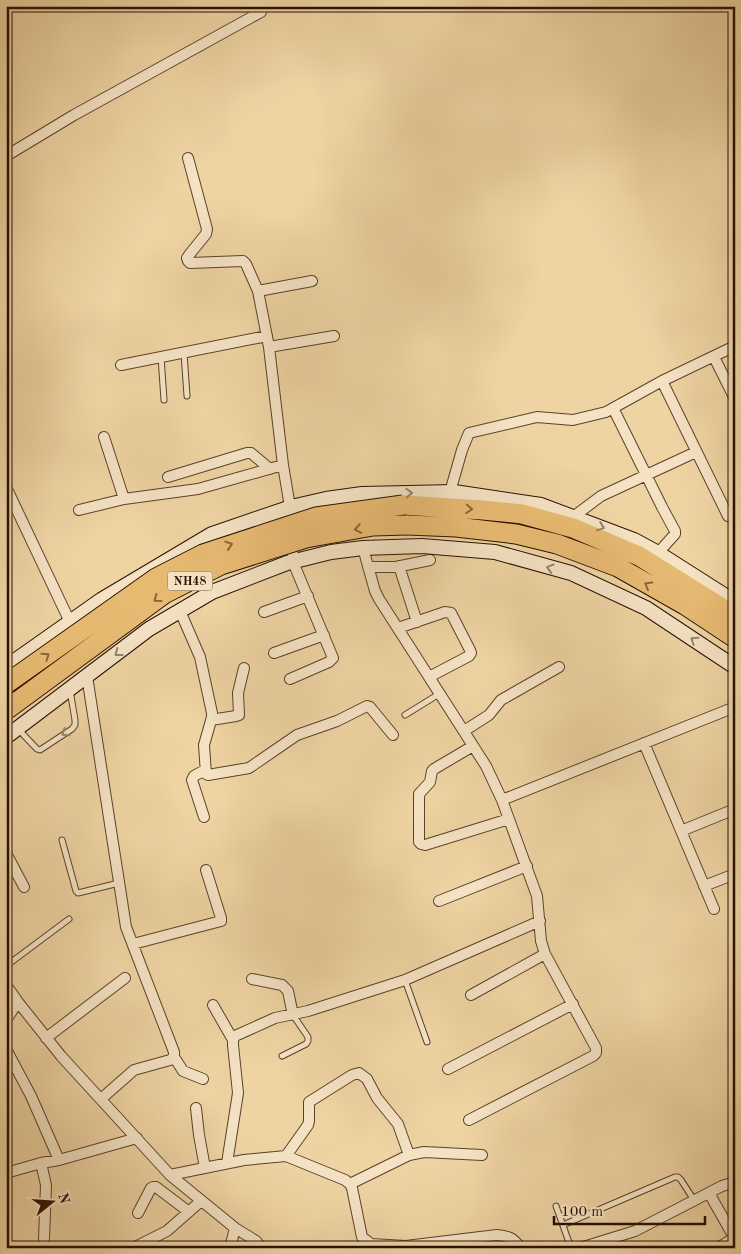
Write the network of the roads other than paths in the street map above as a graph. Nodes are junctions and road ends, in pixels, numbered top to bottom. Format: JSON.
{"nodes":[{"id":1,"x":261,"y":12,"type":"dead end"},
{"id":2,"x":6,"y":156,"type":"edge"},
{"id":3,"x":188,"y":158,"type":"dead end"},
{"id":4,"x":312,"y":281,"type":"dead end"},
{"id":5,"x":258,"y":291,"type":"junction"},
{"id":6,"x":334,"y":336,"type":"dead end"},
{"id":7,"x":268,"y":341,"type":"junction"},
{"id":8,"x":735,"y":346,"type":"edge"},
{"id":9,"x":184,"y":353,"type":"junction"},
{"id":10,"x":714,"y":357,"type":"junction"},
{"id":11,"x":161,"y":358,"type":"junction"},
{"id":12,"x":121,"y":365,"type":"dead end"},
{"id":13,"x":662,"y":381,"type":"junction"},
{"id":14,"x":187,"y":396,"type":"dead end"},
{"id":15,"x":735,"y":399,"type":"edge"},
{"id":16,"x":164,"y":400,"type":"dead end"},
{"id":17,"x":613,"y":408,"type":"junction"},
{"id":18,"x":104,"y":437,"type":"dead end"},
{"id":19,"x":696,"y":452,"type":"junction"},
{"id":20,"x":283,"y":465,"type":"junction"},
{"id":21,"x":270,"y":469,"type":"junction"},
{"id":22,"x":646,"y":474,"type":"junction"},
{"id":23,"x":168,"y":477,"type":"dead end"},
{"id":24,"x":6,"y":486,"type":"edge"},
{"id":25,"x":450,"y":492,"type":"junction"},
{"id":26,"x":124,"y":499,"type":"junction"},
{"id":27,"x":295,"y":507,"type":"junction"},
{"id":28,"x":79,"y":510,"type":"dead end"},
{"id":29,"x":573,"y":516,"type":"junction"},
{"id":30,"x":728,"y":516,"type":"dead end"},
{"id":31,"x":363,"y":548,"type":"junction"},
{"id":32,"x":658,"y":553,"type":"junction"},
{"id":33,"x":430,"y":560,"type":"dead end"},
{"id":34,"x":297,"y":561,"type":"junction"},
{"id":35,"x":399,"y":566,"type":"junction"},
{"id":36,"x":368,"y":567,"type":"junction"},
{"id":37,"x":308,"y":596,"type":"junction"},
{"id":38,"x":735,"y":602,"type":"edge"},
{"id":39,"x":180,"y":611,"type":"junction"},
{"id":40,"x":264,"y":612,"type":"dead end"},
{"id":41,"x":735,"y":616,"type":"edge"},
{"id":42,"x":70,"y":622,"type":"junction"},
{"id":43,"x":417,"y":622,"type":"junction"},
{"id":44,"x":398,"y":628,"type":"junction"},
{"id":45,"x":324,"y":635,"type":"junction"},
{"id":46,"x":735,"y":638,"type":"edge"},
{"id":47,"x":274,"y":653,"type":"dead end"},
{"id":48,"x":6,"y":667,"type":"edge"},
{"id":49,"x":559,"y":667,"type":"dead end"},
{"id":50,"x":735,"y":667,"type":"edge"},
{"id":51,"x":244,"y":668,"type":"dead end"},
{"id":52,"x":87,"y":676,"type":"junction"},
{"id":53,"x":429,"y":677,"type":"junction"},
{"id":54,"x":290,"y":679,"type":"dead end"},
{"id":55,"x":6,"y":684,"type":"edge"},
{"id":56,"x":70,"y":689,"type":"junction"},
{"id":57,"x":440,"y":694,"type":"junction"},
{"id":58,"x":735,"y":707,"type":"edge"},
{"id":59,"x":6,"y":710,"type":"edge"},
{"id":60,"x":405,"y":715,"type":"dead end"},
{"id":61,"x":211,"y":720,"type":"junction"},
{"id":62,"x":464,"y":731,"type":"junction"},
{"id":63,"x":12,"y":732,"type":"edge"},
{"id":64,"x":393,"y":735,"type":"dead end"},
{"id":65,"x":644,"y":743,"type":"junction"},
{"id":66,"x":473,"y":746,"type":"junction"},
{"id":67,"x":205,"y":770,"type":"junction"},
{"id":68,"x":502,"y":800,"type":"junction"},
{"id":69,"x":735,"y":809,"type":"edge"},
{"id":70,"x":204,"y":817,"type":"dead end"},
{"id":71,"x":509,"y":818,"type":"junction"},
{"id":72,"x":681,"y":831,"type":"junction"},
{"id":73,"x":62,"y":840,"type":"dead end"},
{"id":74,"x":6,"y":853,"type":"edge"},
{"id":75,"x":527,"y":866,"type":"junction"},
{"id":76,"x":206,"y":870,"type":"dead end"},
{"id":77,"x":735,"y":874,"type":"edge"},
{"id":78,"x":119,"y":883,"type":"junction"},
{"id":79,"x":704,"y":886,"type":"junction"},
{"id":80,"x":24,"y":887,"type":"dead end"},
{"id":81,"x":439,"y":901,"type":"dead end"},
{"id":82,"x":714,"y":909,"type":"dead end"},
{"id":83,"x":69,"y":919,"type":"dead end"},
{"id":84,"x":540,"y":921,"type":"junction"},
{"id":85,"x":133,"y":944,"type":"junction"},
{"id":86,"x":545,"y":954,"type":"junction"},
{"id":87,"x":6,"y":966,"type":"edge"},
{"id":88,"x":124,"y":978,"type":"dead end"},
{"id":89,"x":252,"y":979,"type":"dead end"},
{"id":90,"x":405,"y":980,"type":"junction"},
{"id":91,"x":6,"y":985,"type":"edge"},
{"id":92,"x":472,"y":995,"type":"dead end"},
{"id":93,"x":18,"y":1002,"type":"junction"},
{"id":94,"x":572,"y":1004,"type":"junction"},
{"id":95,"x":213,"y":1005,"type":"dead end"},
{"id":96,"x":293,"y":1015,"type":"junction"},
{"id":97,"x":6,"y":1020,"type":"edge"},
{"id":98,"x":46,"y":1038,"type":"junction"},
{"id":99,"x":233,"y":1040,"type":"junction"},
{"id":100,"x":428,"y":1042,"type":"dead end"},
{"id":101,"x":6,"y":1050,"type":"edge"},
{"id":102,"x":282,"y":1056,"type":"dead end"},
{"id":103,"x":174,"y":1057,"type":"junction"},
{"id":104,"x":448,"y":1069,"type":"dead end"},
{"id":105,"x":203,"y":1079,"type":"dead end"},
{"id":106,"x":101,"y":1099,"type":"junction"},
{"id":107,"x":196,"y":1108,"type":"dead end"},
{"id":108,"x":469,"y":1120,"type":"dead end"},
{"id":109,"x":137,"y":1138,"type":"junction"},
{"id":110,"x":409,"y":1154,"type":"junction"},
{"id":111,"x":482,"y":1155,"type":"dead end"},
{"id":112,"x":286,"y":1156,"type":"junction"},
{"id":113,"x":59,"y":1160,"type":"junction"},
{"id":114,"x":41,"y":1163,"type":"junction"},
{"id":115,"x":227,"y":1163,"type":"junction"},
{"id":116,"x":206,"y":1168,"type":"junction"},
{"id":117,"x":6,"y":1172,"type":"edge"},
{"id":118,"x":170,"y":1175,"type":"junction"},
{"id":119,"x":735,"y":1182,"type":"edge"},
{"id":120,"x":350,"y":1184,"type":"junction"},
{"id":121,"x":709,"y":1193,"type":"junction"},
{"id":122,"x":694,"y":1200,"type":"junction"},
{"id":123,"x":202,"y":1201,"type":"junction"},
{"id":124,"x":556,"y":1206,"type":"dead end"},
{"id":125,"x":189,"y":1212,"type":"junction"},
{"id":126,"x":138,"y":1213,"type":"dead end"},
{"id":127,"x":563,"y":1225,"type":"junction"},
{"id":128,"x":235,"y":1228,"type":"junction"},
{"id":129,"x":44,"y":1238,"type":"dead end"},
{"id":130,"x":735,"y":1238,"type":"edge"},
{"id":131,"x":405,"y":1247,"type":"edge"},
{"id":132,"x":133,"y":1248,"type":"edge"},
{"id":133,"x":230,"y":1248,"type":"edge"},
{"id":134,"x":261,"y":1248,"type":"edge"},
{"id":135,"x":520,"y":1248,"type":"edge"},
{"id":136,"x":571,"y":1248,"type":"edge"},
{"id":137,"x":580,"y":1248,"type":"edge"},
{"id":138,"x":718,"y":1248,"type":"edge"}],
"edges":[{"from":1,"to":2,"type":"street"},
{"from":3,"to":5,"type":"street"},
{"from":4,"to":5,"type":"street"},
{"from":5,"to":7,"type":"street"},
{"from":6,"to":7,"type":"street"},
{"from":7,"to":9,"type":"street"},
{"from":7,"to":20,"type":"street"},
{"from":8,"to":10,"type":"street"},
{"from":9,"to":11,"type":"street"},
{"from":9,"to":14,"type":"lane"},
{"from":10,"to":13,"type":"street"},
{"from":10,"to":15,"type":"street"},
{"from":11,"to":12,"type":"street"},
{"from":11,"to":16,"type":"lane"},
{"from":13,"to":17,"type":"street"},
{"from":13,"to":19,"type":"street"},
{"from":17,"to":22,"type":"street"},
{"from":17,"to":25,"type":"street"},
{"from":18,"to":26,"type":"street"},
{"from":19,"to":22,"type":"street"},
{"from":19,"to":30,"type":"street"},
{"from":20,"to":21,"type":"street"},
{"from":20,"to":27,"type":"street"},
{"from":21,"to":23,"type":"street"},
{"from":21,"to":26,"type":"street"},
{"from":22,"to":29,"type":"street"},
{"from":22,"to":32,"type":"street"},
{"from":24,"to":42,"type":"street"},
{"from":27,"to":25,"type":"street","one_way":true},
{"from":25,"to":29,"type":"street"},
{"from":26,"to":28,"type":"street"},
{"from":27,"to":34,"type":"street"},
{"from":27,"to":42,"type":"street"},
{"from":29,"to":32,"type":"street","one_way":true},
{"from":31,"to":34,"type":"street"},
{"from":31,"to":36,"type":"street"},
{"from":50,"to":31,"type":"street","one_way":true},
{"from":32,"to":38,"type":"street"},
{"from":33,"to":35,"type":"street"},
{"from":34,"to":37,"type":"street"},
{"from":34,"to":39,"type":"street"},
{"from":35,"to":36,"type":"street"},
{"from":35,"to":43,"type":"street"},
{"from":36,"to":44,"type":"street"},
{"from":37,"to":40,"type":"street"},
{"from":37,"to":45,"type":"street"},
{"from":39,"to":52,"type":"street","one_way":true},
{"from":39,"to":61,"type":"street"},
{"from":55,"to":41,"type":"highway","number":"NH48","one_way":true,"bridge":true},
{"from":42,"to":48,"type":"street"},
{"from":43,"to":44,"type":"street"},
{"from":43,"to":53,"type":"street"},
{"from":44,"to":53,"type":"street"},
{"from":45,"to":47,"type":"street"},
{"from":45,"to":54,"type":"street"},
{"from":46,"to":59,"type":"highway","number":"NH48","one_way":true,"bridge":true},
{"from":49,"to":62,"type":"street"},
{"from":51,"to":61,"type":"street"},
{"from":52,"to":56,"type":"street"},
{"from":52,"to":78,"type":"street"},
{"from":53,"to":57,"type":"street"},
{"from":56,"to":63,"type":"street"},
{"from":56,"to":63,"type":"lane","one_way":true},
{"from":57,"to":60,"type":"lane"},
{"from":57,"to":62,"type":"street"},
{"from":58,"to":65,"type":"street"},
{"from":61,"to":67,"type":"street"},
{"from":62,"to":66,"type":"street"},
{"from":64,"to":67,"type":"street"},
{"from":65,"to":68,"type":"street"},
{"from":65,"to":72,"type":"street"},
{"from":66,"to":68,"type":"street"},
{"from":66,"to":71,"type":"street"},
{"from":67,"to":70,"type":"street"},
{"from":68,"to":71,"type":"street"},
{"from":69,"to":72,"type":"street"},
{"from":71,"to":75,"type":"street"},
{"from":72,"to":79,"type":"street"},
{"from":73,"to":78,"type":"lane"},
{"from":74,"to":80,"type":"street"},
{"from":75,"to":81,"type":"street"},
{"from":75,"to":84,"type":"street"},
{"from":76,"to":85,"type":"street"},
{"from":77,"to":79,"type":"street"},
{"from":78,"to":85,"type":"street"},
{"from":79,"to":82,"type":"street"},
{"from":83,"to":87,"type":"lane"},
{"from":84,"to":86,"type":"street"},
{"from":84,"to":90,"type":"street"},
{"from":85,"to":103,"type":"street"},
{"from":86,"to":92,"type":"street"},
{"from":86,"to":94,"type":"street"},
{"from":88,"to":98,"type":"street"},
{"from":89,"to":96,"type":"street"},
{"from":90,"to":96,"type":"street"},
{"from":90,"to":100,"type":"lane"},
{"from":91,"to":93,"type":"street"},
{"from":93,"to":97,"type":"street"},
{"from":93,"to":98,"type":"street"},
{"from":94,"to":104,"type":"street"},
{"from":94,"to":108,"type":"street"},
{"from":95,"to":99,"type":"street"},
{"from":96,"to":99,"type":"street"},
{"from":96,"to":102,"type":"lane"},
{"from":98,"to":106,"type":"street"},
{"from":99,"to":115,"type":"street"},
{"from":101,"to":113,"type":"street"},
{"from":103,"to":105,"type":"street"},
{"from":103,"to":106,"type":"street"},
{"from":106,"to":109,"type":"street"},
{"from":107,"to":116,"type":"street"},
{"from":109,"to":113,"type":"street"},
{"from":109,"to":118,"type":"street"},
{"from":110,"to":111,"type":"street"},
{"from":110,"to":112,"type":"street"},
{"from":110,"to":120,"type":"street"},
{"from":112,"to":115,"type":"street"},
{"from":112,"to":120,"type":"street"},
{"from":113,"to":114,"type":"street"},
{"from":114,"to":117,"type":"street"},
{"from":114,"to":129,"type":"street"},
{"from":115,"to":116,"type":"street"},
{"from":116,"to":118,"type":"street"},
{"from":118,"to":123,"type":"street"},
{"from":119,"to":121,"type":"street"},
{"from":120,"to":131,"type":"street"},
{"from":121,"to":122,"type":"street"},
{"from":121,"to":130,"type":"street"},
{"from":122,"to":127,"type":"lane"},
{"from":122,"to":137,"type":"street"},
{"from":123,"to":125,"type":"street"},
{"from":123,"to":128,"type":"street"},
{"from":124,"to":127,"type":"lane"},
{"from":125,"to":126,"type":"street"},
{"from":125,"to":132,"type":"street"},
{"from":127,"to":136,"type":"lane"},
{"from":128,"to":133,"type":"street"},
{"from":128,"to":134,"type":"street"},
{"from":130,"to":138,"type":"street"},
{"from":131,"to":135,"type":"street"}]}
